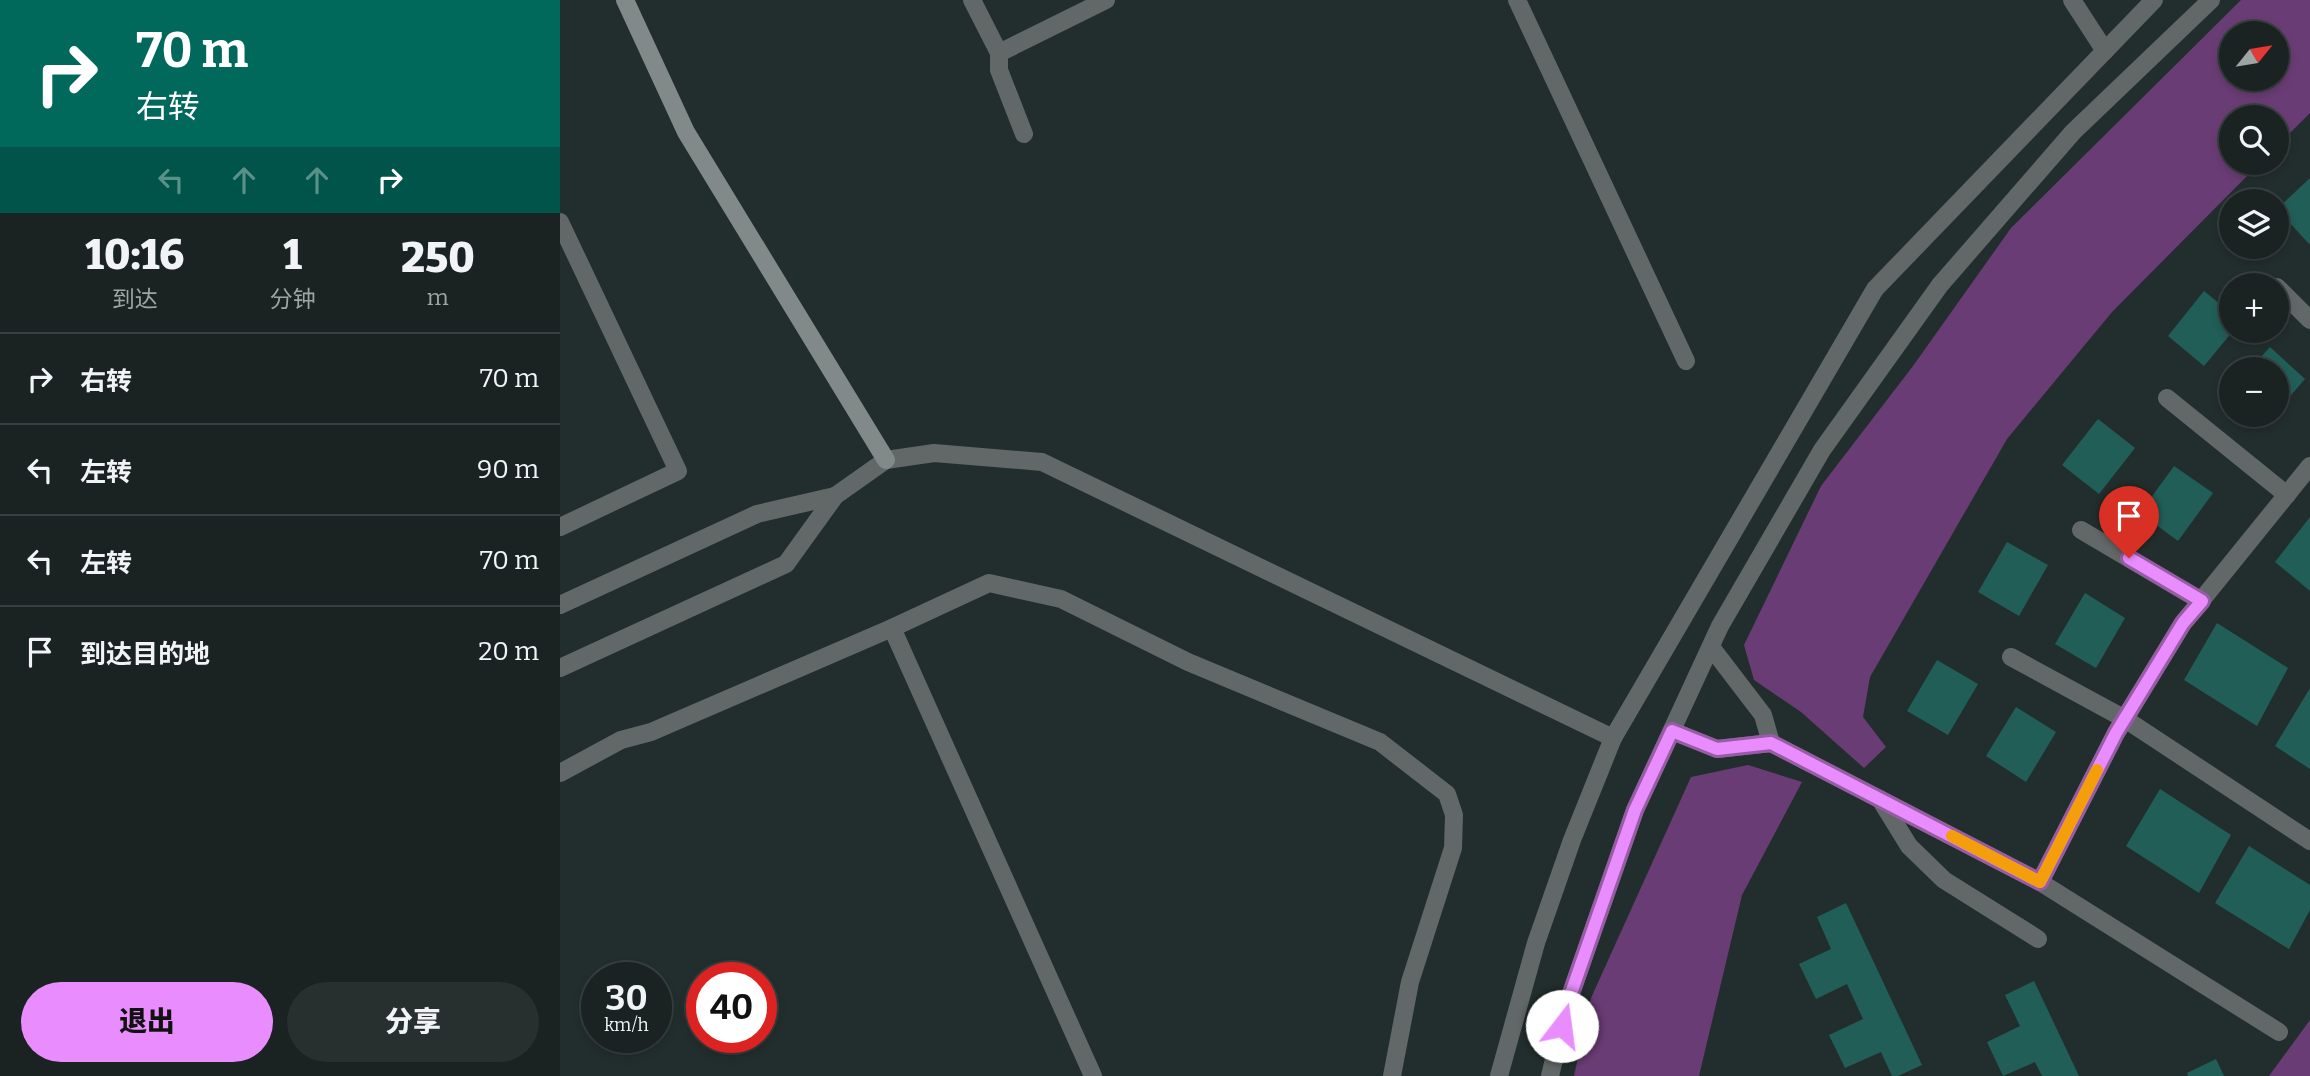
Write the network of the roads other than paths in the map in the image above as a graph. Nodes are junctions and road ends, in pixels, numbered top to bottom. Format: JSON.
{"nodes":[{"id":1,"x":625,"y":0,"type":"edge"},
{"id":2,"x":972,"y":0,"type":"edge"},
{"id":3,"x":1106,"y":0,"type":"edge"},
{"id":4,"x":1517,"y":0,"type":"edge"},
{"id":5,"x":2072,"y":0,"type":"edge"},
{"id":6,"x":2154,"y":0,"type":"edge"},
{"id":7,"x":2211,"y":0,"type":"edge"},
{"id":8,"x":2105,"y":51,"type":"junction"},
{"id":9,"x":999,"y":53,"type":"junction"},
{"id":10,"x":1024,"y":135,"type":"dead end"},
{"id":11,"x":560,"y":222,"type":"edge"},
{"id":12,"x":2289,"y":299,"type":"edge"},
{"id":13,"x":2310,"y":320,"type":"edge"},
{"id":14,"x":1686,"y":361,"type":"dead end"},
{"id":15,"x":2167,"y":398,"type":"dead end"},
{"id":16,"x":887,"y":460,"type":"junction"},
{"id":17,"x":2310,"y":466,"type":"edge"},
{"id":18,"x":2287,"y":495,"type":"junction"},
{"id":19,"x":835,"y":496,"type":"junction"},
{"id":20,"x":560,"y":527,"type":"edge"},
{"id":21,"x":2081,"y":530,"type":"dead end"},
{"id":22,"x":2202,"y":601,"type":"junction"},
{"id":23,"x":560,"y":605,"type":"edge"},
{"id":24,"x":892,"y":628,"type":"junction"},
{"id":25,"x":1711,"y":647,"type":"junction"},
{"id":26,"x":2011,"y":657,"type":"dead end"},
{"id":27,"x":560,"y":668,"type":"edge"},
{"id":28,"x":2125,"y":719,"type":"junction"},
{"id":29,"x":1672,"y":731,"type":"junction"},
{"id":30,"x":1613,"y":738,"type":"junction"},
{"id":31,"x":1771,"y":743,"type":"junction"},
{"id":32,"x":560,"y":773,"type":"edge"},
{"id":33,"x":1880,"y":800,"type":"junction"},
{"id":34,"x":2310,"y":841,"type":"edge"},
{"id":35,"x":2040,"y":882,"type":"junction"},
{"id":36,"x":2038,"y":939,"type":"dead end"},
{"id":37,"x":2279,"y":1032,"type":"dead end"},
{"id":38,"x":1091,"y":1076,"type":"edge"},
{"id":39,"x":1392,"y":1076,"type":"edge"},
{"id":40,"x":1499,"y":1076,"type":"edge"},
{"id":41,"x":1550,"y":1076,"type":"edge"}],
"edges":[{"from":1,"to":16,"type":"main road"},
{"from":2,"to":9,"type":"street"},
{"from":3,"to":9,"type":"street"},
{"from":4,"to":14,"type":"street"},
{"from":5,"to":8,"type":"street"},
{"from":6,"to":8,"type":"street"},
{"from":7,"to":25,"type":"street"},
{"from":8,"to":30,"type":"street"},
{"from":9,"to":10,"type":"street"},
{"from":11,"to":20,"type":"street"},
{"from":12,"to":13,"type":"street"},
{"from":15,"to":18,"type":"street"},
{"from":16,"to":19,"type":"street"},
{"from":16,"to":30,"type":"street"},
{"from":17,"to":18,"type":"street"},
{"from":18,"to":22,"type":"street"},
{"from":19,"to":23,"type":"street"},
{"from":19,"to":27,"type":"street"},
{"from":21,"to":22,"type":"street"},
{"from":22,"to":28,"type":"street"},
{"from":24,"to":32,"type":"street"},
{"from":24,"to":38,"type":"street"},
{"from":24,"to":39,"type":"street"},
{"from":25,"to":29,"type":"street"},
{"from":25,"to":31,"type":"street"},
{"from":26,"to":28,"type":"street"},
{"from":28,"to":34,"type":"street"},
{"from":28,"to":35,"type":"street"},
{"from":29,"to":31,"type":"street"},
{"from":29,"to":41,"type":"street"},
{"from":30,"to":40,"type":"street"},
{"from":31,"to":33,"type":"street"},
{"from":33,"to":35,"type":"street"},
{"from":33,"to":36,"type":"street"},
{"from":35,"to":37,"type":"street"}]}
